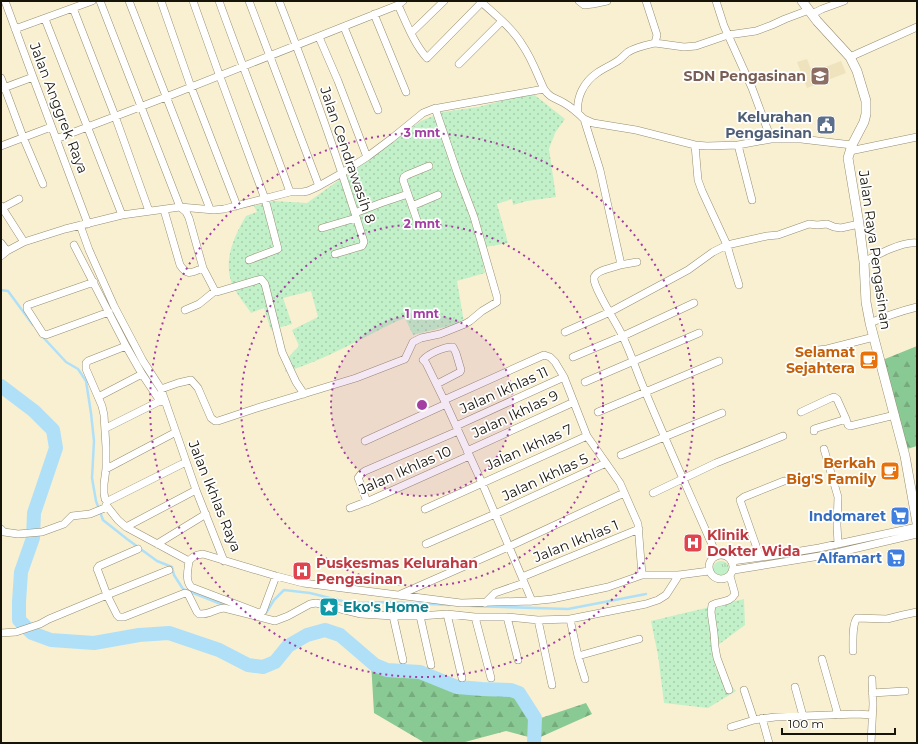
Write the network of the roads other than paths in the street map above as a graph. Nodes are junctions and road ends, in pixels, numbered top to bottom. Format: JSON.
{"nodes":[{"id":1,"x":5,"y":1,"type":"edge"},
{"id":2,"x":92,"y":1,"type":"edge"},
{"id":3,"x":100,"y":1,"type":"edge"},
{"id":4,"x":129,"y":1,"type":"edge"},
{"id":5,"x":161,"y":1,"type":"edge"},
{"id":6,"x":193,"y":1,"type":"edge"},
{"id":7,"x":219,"y":1,"type":"edge"},
{"id":8,"x":249,"y":1,"type":"edge"},
{"id":9,"x":279,"y":1,"type":"edge"},
{"id":10,"x":444,"y":1,"type":"edge"},
{"id":11,"x":579,"y":1,"type":"edge"},
{"id":12,"x":607,"y":1,"type":"edge"},
{"id":13,"x":646,"y":1,"type":"edge"},
{"id":14,"x":716,"y":1,"type":"edge"},
{"id":15,"x":802,"y":1,"type":"edge"},
{"id":16,"x":844,"y":1,"type":"edge"},
{"id":17,"x":481,"y":2,"type":"edge"},
{"id":18,"x":400,"y":3,"type":"edge"},
{"id":19,"x":76,"y":5,"type":"edge"},
{"id":20,"x":810,"y":12,"type":"junction"},
{"id":21,"x":374,"y":14,"type":"junction"},
{"id":22,"x":45,"y":19,"type":"junction"},
{"id":23,"x":502,"y":21,"type":"junction"},
{"id":24,"x":344,"y":26,"type":"junction"},
{"id":25,"x":917,"y":27,"type":"edge"},
{"id":26,"x":15,"y":29,"type":"junction"},
{"id":27,"x":411,"y":34,"type":"junction"},
{"id":28,"x":728,"y":35,"type":"junction"},
{"id":29,"x":318,"y":37,"type":"junction"},
{"id":30,"x":655,"y":43,"type":"junction"},
{"id":31,"x":297,"y":46,"type":"junction"},
{"id":32,"x":270,"y":56,"type":"junction"},
{"id":33,"x":850,"y":57,"type":"junction"},
{"id":34,"x":459,"y":64,"type":"dead end"},
{"id":35,"x":243,"y":66,"type":"junction"},
{"id":36,"x":220,"y":76,"type":"junction"},
{"id":37,"x":33,"y":77,"type":"junction"},
{"id":38,"x":1,"y":78,"type":"edge"},
{"id":39,"x":191,"y":87,"type":"junction"},
{"id":40,"x":3,"y":88,"type":"edge"},
{"id":41,"x":544,"y":89,"type":"junction"},
{"id":42,"x":406,"y":92,"type":"dead end"},
{"id":43,"x":166,"y":97,"type":"junction"},
{"id":44,"x":141,"y":107,"type":"junction"},
{"id":45,"x":435,"y":108,"type":"junction"},
{"id":46,"x":378,"y":110,"type":"dead end"},
{"id":47,"x":577,"y":112,"type":"junction"},
{"id":48,"x":115,"y":116,"type":"junction"},
{"id":49,"x":584,"y":119,"type":"junction"},
{"id":50,"x":52,"y":127,"type":"junction"},
{"id":51,"x":87,"y":127,"type":"junction"},
{"id":52,"x":23,"y":137,"type":"junction"},
{"id":53,"x":917,"y":137,"type":"edge"},
{"id":54,"x":56,"y":139,"type":"junction"},
{"id":55,"x":771,"y":140,"type":"junction"},
{"id":56,"x":695,"y":145,"type":"junction"},
{"id":57,"x":738,"y":145,"type":"junction"},
{"id":58,"x":1,"y":146,"type":"edge"},
{"id":59,"x":851,"y":148,"type":"junction"},
{"id":60,"x":367,"y":157,"type":"junction"},
{"id":61,"x":429,"y":166,"type":"dead end"},
{"id":62,"x":342,"y":173,"type":"junction"},
{"id":63,"x":43,"y":184,"type":"dead end"},
{"id":64,"x":319,"y":186,"type":"junction"},
{"id":65,"x":290,"y":192,"type":"junction"},
{"id":66,"x":408,"y":194,"type":"junction"},
{"id":67,"x":438,"y":195,"type":"dead end"},
{"id":68,"x":18,"y":199,"type":"dead end"},
{"id":69,"x":265,"y":199,"type":"junction"},
{"id":70,"x":752,"y":200,"type":"dead end"},
{"id":71,"x":237,"y":206,"type":"junction"},
{"id":72,"x":412,"y":206,"type":"junction"},
{"id":73,"x":2,"y":207,"type":"edge"},
{"id":74,"x":180,"y":207,"type":"junction"},
{"id":75,"x":210,"y":209,"type":"junction"},
{"id":76,"x":164,"y":210,"type":"junction"},
{"id":77,"x":149,"y":211,"type":"junction"},
{"id":78,"x":122,"y":215,"type":"junction"},
{"id":79,"x":355,"y":215,"type":"junction"},
{"id":80,"x":88,"y":224,"type":"junction"},
{"id":81,"x":859,"y":224,"type":"junction"},
{"id":82,"x":80,"y":225,"type":"junction"},
{"id":83,"x":419,"y":226,"type":"dead end"},
{"id":84,"x":322,"y":228,"type":"dead end"},
{"id":85,"x":24,"y":242,"type":"junction"},
{"id":86,"x":1,"y":243,"type":"edge"},
{"id":87,"x":917,"y":244,"type":"edge"},
{"id":88,"x":74,"y":245,"type":"dead end"},
{"id":89,"x":727,"y":245,"type":"junction"},
{"id":90,"x":4,"y":254,"type":"edge"},
{"id":91,"x":336,"y":254,"type":"dead end"},
{"id":92,"x":249,"y":260,"type":"dead end"},
{"id":93,"x":637,"y":262,"type":"dead end"},
{"id":94,"x":864,"y":262,"type":"junction"},
{"id":95,"x":620,"y":265,"type":"junction"},
{"id":96,"x":203,"y":268,"type":"junction"},
{"id":97,"x":94,"y":282,"type":"junction"},
{"id":98,"x":739,"y":285,"type":"dead end"},
{"id":99,"x":215,"y":292,"type":"junction"},
{"id":100,"x":694,"y":303,"type":"dead end"},
{"id":101,"x":917,"y":307,"type":"edge"},
{"id":102,"x":185,"y":310,"type":"dead end"},
{"id":103,"x":109,"y":312,"type":"junction"},
{"id":104,"x":610,"y":312,"type":"junction"},
{"id":105,"x":870,"y":323,"type":"junction"},
{"id":106,"x":565,"y":332,"type":"dead end"},
{"id":107,"x":699,"y":332,"type":"dead end"},
{"id":108,"x":622,"y":336,"type":"junction"},
{"id":109,"x":874,"y":337,"type":"junction"},
{"id":110,"x":126,"y":346,"type":"junction"},
{"id":111,"x":818,"y":350,"type":"dead end"},
{"id":112,"x":572,"y":357,"type":"dead end"},
{"id":113,"x":632,"y":361,"type":"junction"},
{"id":114,"x":718,"y":361,"type":"dead end"},
{"id":115,"x":142,"y":374,"type":"junction"},
{"id":116,"x":564,"y":377,"type":"junction"},
{"id":117,"x":585,"y":382,"type":"dead end"},
{"id":118,"x":437,"y":384,"type":"junction"},
{"id":119,"x":161,"y":389,"type":"junction"},
{"id":120,"x":645,"y":392,"type":"junction"},
{"id":121,"x":304,"y":394,"type":"junction"},
{"id":122,"x":98,"y":396,"type":"junction"},
{"id":123,"x":163,"y":402,"type":"junction"},
{"id":124,"x":445,"y":402,"type":"junction"},
{"id":125,"x":574,"y":402,"type":"junction"},
{"id":126,"x":598,"y":412,"type":"dead end"},
{"id":127,"x":722,"y":412,"type":"dead end"},
{"id":128,"x":801,"y":412,"type":"dead end"},
{"id":129,"x":895,"y":415,"type":"junction"},
{"id":130,"x":846,"y":419,"type":"junction"},
{"id":131,"x":106,"y":428,"type":"junction"},
{"id":132,"x":457,"y":429,"type":"junction"},
{"id":133,"x":814,"y":431,"type":"dead end"},
{"id":134,"x":176,"y":432,"type":"junction"},
{"id":135,"x":587,"y":436,"type":"junction"},
{"id":136,"x":664,"y":436,"type":"junction"},
{"id":137,"x":783,"y":436,"type":"dead end"},
{"id":138,"x":365,"y":441,"type":"dead end"},
{"id":139,"x":824,"y":449,"type":"dead end"},
{"id":140,"x":468,"y":454,"type":"junction"},
{"id":141,"x":620,"y":455,"type":"dead end"},
{"id":142,"x":186,"y":462,"type":"junction"},
{"id":143,"x":606,"y":463,"type":"junction"},
{"id":144,"x":106,"y":469,"type":"junction"},
{"id":145,"x":683,"y":479,"type":"junction"},
{"id":146,"x":784,"y":481,"type":"dead end"},
{"id":147,"x":482,"y":483,"type":"junction"},
{"id":148,"x":196,"y":490,"type":"junction"},
{"id":149,"x":624,"y":493,"type":"junction"},
{"id":150,"x":653,"y":493,"type":"dead end"},
{"id":151,"x":368,"y":502,"type":"junction"},
{"id":152,"x":106,"y":505,"type":"junction"},
{"id":153,"x":350,"y":508,"type":"dead end"},
{"id":154,"x":425,"y":509,"type":"dead end"},
{"id":155,"x":206,"y":514,"type":"junction"},
{"id":156,"x":495,"y":514,"type":"junction"},
{"id":157,"x":917,"y":523,"type":"edge"},
{"id":158,"x":126,"y":527,"type":"junction"},
{"id":159,"x":917,"y":527,"type":"edge"},
{"id":160,"x":1,"y":529,"type":"edge"},
{"id":161,"x":639,"y":529,"type":"junction"},
{"id":162,"x":917,"y":534,"type":"edge"},
{"id":163,"x":157,"y":544,"type":"junction"},
{"id":164,"x":426,"y":544,"type":"dead end"},
{"id":165,"x":838,"y":544,"type":"junction"},
{"id":166,"x":508,"y":546,"type":"junction"},
{"id":167,"x":138,"y":549,"type":"dead end"},
{"id":168,"x":717,"y":556,"type":"junction"},
{"id":169,"x":760,"y":557,"type":"junction"},
{"id":170,"x":224,"y":560,"type":"junction"},
{"id":171,"x":189,"y":561,"type":"junction"},
{"id":172,"x":732,"y":561,"type":"junction"},
{"id":173,"x":169,"y":570,"type":"dead end"},
{"id":174,"x":709,"y":571,"type":"junction"},
{"id":175,"x":732,"y":573,"type":"junction"},
{"id":176,"x":680,"y":575,"type":"junction"},
{"id":177,"x":276,"y":576,"type":"junction"},
{"id":178,"x":642,"y":576,"type":"junction"},
{"id":179,"x":523,"y":580,"type":"junction"},
{"id":180,"x":107,"y":595,"type":"junction"},
{"id":181,"x":398,"y":596,"type":"junction"},
{"id":182,"x":532,"y":601,"type":"junction"},
{"id":183,"x":485,"y":603,"type":"junction"},
{"id":184,"x":917,"y":612,"type":"edge"},
{"id":185,"x":447,"y":614,"type":"junction"},
{"id":186,"x":393,"y":616,"type":"junction"},
{"id":187,"x":420,"y":616,"type":"junction"},
{"id":188,"x":475,"y":617,"type":"junction"},
{"id":189,"x":507,"y":618,"type":"junction"},
{"id":190,"x":570,"y":619,"type":"junction"},
{"id":191,"x":538,"y":620,"type":"junction"},
{"id":192,"x":1,"y":633,"type":"edge"},
{"id":193,"x":639,"y":639,"type":"dead end"},
{"id":194,"x":853,"y":651,"type":"dead end"},
{"id":195,"x":578,"y":656,"type":"junction"},
{"id":196,"x":822,"y":659,"type":"dead end"},
{"id":197,"x":403,"y":660,"type":"dead end"},
{"id":198,"x":518,"y":660,"type":"dead end"},
{"id":199,"x":431,"y":665,"type":"dead end"},
{"id":200,"x":462,"y":678,"type":"dead end"},
{"id":201,"x":491,"y":678,"type":"dead end"},
{"id":202,"x":585,"y":679,"type":"dead end"},
{"id":203,"x":872,"y":679,"type":"dead end"},
{"id":204,"x":552,"y":685,"type":"dead end"},
{"id":205,"x":795,"y":687,"type":"dead end"},
{"id":206,"x":729,"y":690,"type":"dead end"},
{"id":207,"x":744,"y":690,"type":"dead end"},
{"id":208,"x":905,"y":691,"type":"dead end"},
{"id":209,"x":872,"y":693,"type":"junction"},
{"id":210,"x":838,"y":715,"type":"junction"},
{"id":211,"x":872,"y":715,"type":"junction"},
{"id":212,"x":803,"y":716,"type":"junction"},
{"id":213,"x":762,"y":718,"type":"junction"},
{"id":214,"x":754,"y":720,"type":"junction"},
{"id":215,"x":731,"y":726,"type":"dead end"},
{"id":216,"x":769,"y":743,"type":"edge"},
{"id":217,"x":872,"y":743,"type":"edge"}],
"edges":[{"from":1,"to":26,"type":"street","name":"Jalan Anggrek Raya"},
{"from":2,"to":19,"type":"street"},
{"from":3,"to":44,"type":"street"},
{"from":4,"to":43,"type":"street"},
{"from":5,"to":39,"type":"street"},
{"from":6,"to":36,"type":"street"},
{"from":7,"to":35,"type":"street"},
{"from":8,"to":32,"type":"street"},
{"from":9,"to":31,"type":"street","name":"Jalan Cendrawasih 8"},
{"from":10,"to":27,"type":"street"},
{"from":11,"to":12,"type":"street"},
{"from":13,"to":30,"type":"street"},
{"from":14,"to":28,"type":"street"},
{"from":15,"to":20,"type":"main road","name":"Jalan Raya Pengasinan"},
{"from":16,"to":20,"type":"street"},
{"from":17,"to":23,"type":"street"},
{"from":17,"to":27,"type":"street"},
{"from":18,"to":21,"type":"street"},
{"from":18,"to":27,"type":"street"},
{"from":19,"to":22,"type":"street"},
{"from":19,"to":48,"type":"street"},
{"from":20,"to":28,"type":"street"},
{"from":20,"to":33,"type":"main road","name":"Jalan Raya Pengasinan"},
{"from":21,"to":24,"type":"street"},
{"from":21,"to":42,"type":"street"},
{"from":22,"to":26,"type":"street"},
{"from":22,"to":51,"type":"street"},
{"from":23,"to":34,"type":"street"},
{"from":23,"to":41,"type":"street"},
{"from":24,"to":29,"type":"street"},
{"from":24,"to":46,"type":"street"},
{"from":25,"to":33,"type":"street"},
{"from":26,"to":37,"type":"street","name":"Jalan Anggrek Raya"},
{"from":28,"to":30,"type":"street"},
{"from":28,"to":55,"type":"street"},
{"from":29,"to":31,"type":"street"},
{"from":29,"to":60,"type":"street"},
{"from":30,"to":47,"type":"street"},
{"from":31,"to":32,"type":"street"},
{"from":31,"to":62,"type":"street","name":"Jalan Cendrawasih 8"},
{"from":32,"to":35,"type":"street"},
{"from":32,"to":64,"type":"street"},
{"from":33,"to":59,"type":"main road","name":"Jalan Raya Pengasinan"},
{"from":35,"to":36,"type":"street"},
{"from":35,"to":65,"type":"street"},
{"from":36,"to":39,"type":"street"},
{"from":36,"to":69,"type":"street"},
{"from":37,"to":40,"type":"street"},
{"from":37,"to":50,"type":"street","name":"Jalan Anggrek Raya"},
{"from":38,"to":40,"type":"street"},
{"from":39,"to":43,"type":"street"},
{"from":39,"to":71,"type":"street"},
{"from":40,"to":52,"type":"street"},
{"from":41,"to":45,"type":"street"},
{"from":41,"to":47,"type":"street"},
{"from":43,"to":44,"type":"street"},
{"from":43,"to":75,"type":"street"},
{"from":44,"to":48,"type":"street"},
{"from":44,"to":74,"type":"street"},
{"from":45,"to":60,"type":"street"},
{"from":45,"to":121,"type":"street"},
{"from":47,"to":49,"type":"street"},
{"from":48,"to":51,"type":"street"},
{"from":48,"to":77,"type":"street"},
{"from":49,"to":56,"type":"street"},
{"from":49,"to":95,"type":"street"},
{"from":50,"to":52,"type":"street"},
{"from":50,"to":54,"type":"street","name":"Jalan Anggrek Raya"},
{"from":51,"to":54,"type":"street"},
{"from":51,"to":78,"type":"street"},
{"from":52,"to":58,"type":"street"},
{"from":52,"to":63,"type":"street"},
{"from":53,"to":59,"type":"street"},
{"from":54,"to":80,"type":"street","name":"Jalan Anggrek Raya"},
{"from":55,"to":57,"type":"street"},
{"from":55,"to":59,"type":"street"},
{"from":56,"to":57,"type":"street"},
{"from":56,"to":89,"type":"street"},
{"from":57,"to":70,"type":"street"},
{"from":59,"to":81,"type":"main road","name":"Jalan Raya Pengasinan"},
{"from":60,"to":62,"type":"street"},
{"from":61,"to":66,"type":"street"},
{"from":62,"to":64,"type":"street"},
{"from":62,"to":79,"type":"street","name":"Jalan Cendrawasih 8"},
{"from":64,"to":65,"type":"street"},
{"from":65,"to":69,"type":"street"},
{"from":66,"to":72,"type":"street"},
{"from":66,"to":79,"type":"street"},
{"from":67,"to":72,"type":"street"},
{"from":68,"to":73,"type":"street"},
{"from":69,"to":71,"type":"street"},
{"from":69,"to":92,"type":"street"},
{"from":71,"to":75,"type":"street"},
{"from":72,"to":83,"type":"street"},
{"from":73,"to":85,"type":"street"},
{"from":74,"to":75,"type":"street"},
{"from":74,"to":76,"type":"street"},
{"from":74,"to":96,"type":"street"},
{"from":76,"to":77,"type":"street"},
{"from":76,"to":96,"type":"street"},
{"from":77,"to":78,"type":"street"},
{"from":78,"to":80,"type":"street"},
{"from":79,"to":84,"type":"street"},
{"from":79,"to":91,"type":"street","name":"Jalan Cendrawasih 8"},
{"from":80,"to":82,"type":"street"},
{"from":81,"to":89,"type":"street"},
{"from":81,"to":94,"type":"main road","name":"Jalan Raya Pengasinan"},
{"from":82,"to":85,"type":"street"},
{"from":82,"to":119,"type":"street","name":"Jalan Ikhlas Raya"},
{"from":85,"to":90,"type":"street"},
{"from":86,"to":90,"type":"street"},
{"from":87,"to":94,"type":"street"},
{"from":88,"to":97,"type":"street"},
{"from":89,"to":98,"type":"street"},
{"from":89,"to":104,"type":"street"},
{"from":93,"to":95,"type":"street"},
{"from":94,"to":105,"type":"main road","name":"Jalan Raya Pengasinan"},
{"from":95,"to":104,"type":"street"},
{"from":96,"to":99,"type":"street"},
{"from":97,"to":103,"type":"street"},
{"from":97,"to":103,"type":"street"},
{"from":99,"to":102,"type":"street"},
{"from":99,"to":121,"type":"street"},
{"from":100,"to":108,"type":"street"},
{"from":101,"to":105,"type":"street"},
{"from":103,"to":110,"type":"street"},
{"from":104,"to":106,"type":"street"},
{"from":104,"to":108,"type":"street"},
{"from":105,"to":109,"type":"main road","name":"Jalan Raya Pengasinan"},
{"from":107,"to":113,"type":"street"},
{"from":108,"to":112,"type":"street"},
{"from":108,"to":113,"type":"street"},
{"from":109,"to":111,"type":"street"},
{"from":109,"to":129,"type":"main road","name":"Jalan Raya Pengasinan"},
{"from":110,"to":115,"type":"street"},
{"from":110,"to":122,"type":"street"},
{"from":113,"to":117,"type":"street"},
{"from":113,"to":120,"type":"street"},
{"from":114,"to":120,"type":"street"},
{"from":115,"to":122,"type":"street"},
{"from":115,"to":123,"type":"street"},
{"from":116,"to":124,"type":"street"},
{"from":116,"to":125,"type":"street"},
{"from":116,"to":132,"type":"street","name":"Jalan Ikhlas 11"},
{"from":118,"to":118,"type":"street"},
{"from":118,"to":124,"type":"street"},
{"from":119,"to":121,"type":"street"},
{"from":119,"to":123,"type":"street","name":"Jalan Ikhlas Raya"},
{"from":120,"to":126,"type":"street"},
{"from":120,"to":136,"type":"street"},
{"from":122,"to":131,"type":"street"},
{"from":123,"to":131,"type":"street"},
{"from":123,"to":134,"type":"street","name":"Jalan Ikhlas Raya"},
{"from":124,"to":132,"type":"street"},
{"from":124,"to":138,"type":"street"},
{"from":125,"to":135,"type":"street"},
{"from":125,"to":140,"type":"street","name":"Jalan Ikhlas 9"},
{"from":127,"to":136,"type":"street"},
{"from":128,"to":130,"type":"street"},
{"from":129,"to":130,"type":"street"},
{"from":129,"to":157,"type":"main road","name":"Jalan Raya Pengasinan"},
{"from":130,"to":133,"type":"street"},
{"from":131,"to":144,"type":"street"},
{"from":132,"to":140,"type":"street"},
{"from":132,"to":151,"type":"street","name":"Jalan Ikhlas 11"},
{"from":134,"to":142,"type":"street","name":"Jalan Ikhlas Raya"},
{"from":134,"to":144,"type":"street"},
{"from":135,"to":143,"type":"street"},
{"from":135,"to":147,"type":"street","name":"Jalan Ikhlas 7"},
{"from":136,"to":141,"type":"street"},
{"from":136,"to":145,"type":"street"},
{"from":137,"to":145,"type":"street"},
{"from":139,"to":165,"type":"street"},
{"from":140,"to":147,"type":"street"},
{"from":140,"to":151,"type":"street","name":"Jalan Ikhlas 10"},
{"from":142,"to":148,"type":"street","name":"Jalan Ikhlas Raya"},
{"from":142,"to":152,"type":"street"},
{"from":143,"to":149,"type":"street"},
{"from":143,"to":156,"type":"street","name":"Jalan Ikhlas 5"},
{"from":144,"to":152,"type":"street"},
{"from":145,"to":150,"type":"street"},
{"from":145,"to":168,"type":"street"},
{"from":146,"to":169,"type":"street"},
{"from":147,"to":154,"type":"street","name":"Jalan Ikhlas 7"},
{"from":147,"to":156,"type":"street"},
{"from":148,"to":155,"type":"street","name":"Jalan Ikhlas Raya"},
{"from":148,"to":158,"type":"street"},
{"from":149,"to":161,"type":"street"},
{"from":149,"to":166,"type":"street"},
{"from":151,"to":153,"type":"street","name":"Jalan Ikhlas 10"},
{"from":152,"to":158,"type":"street"},
{"from":152,"to":160,"type":"street"},
{"from":155,"to":163,"type":"street"},
{"from":155,"to":170,"type":"street","name":"Jalan Ikhlas Raya"},
{"from":156,"to":164,"type":"street","name":"Jalan Ikhlas 5"},
{"from":156,"to":166,"type":"street"},
{"from":158,"to":163,"type":"street"},
{"from":159,"to":165,"type":"street"},
{"from":161,"to":178,"type":"street"},
{"from":161,"to":179,"type":"street","name":"Jalan Ikhlas 1"},
{"from":162,"to":175,"type":"street"},
{"from":163,"to":171,"type":"street"},
{"from":165,"to":169,"type":"street"},
{"from":166,"to":179,"type":"street"},
{"from":166,"to":181,"type":"street"},
{"from":167,"to":180,"type":"street"},
{"from":168,"to":172,"type":"street"},
{"from":168,"to":174,"type":"street"},
{"from":169,"to":172,"type":"street"},
{"from":170,"to":171,"type":"street"},
{"from":170,"to":177,"type":"street","name":"Jalan Ikhlas Raya"},
{"from":171,"to":177,"type":"street"},
{"from":172,"to":175,"type":"street"},
{"from":173,"to":180,"type":"street"},
{"from":174,"to":175,"type":"street"},
{"from":174,"to":176,"type":"street","name":"Jalan Ikhlas Raya"},
{"from":175,"to":206,"type":"street"},
{"from":176,"to":178,"type":"street","name":"Jalan Ikhlas Raya"},
{"from":176,"to":190,"type":"street"},
{"from":177,"to":181,"type":"street","name":"Jalan Ikhlas Raya"},
{"from":178,"to":182,"type":"street","name":"Jalan Ikhlas Raya"},
{"from":179,"to":182,"type":"street"},
{"from":179,"to":183,"type":"street","name":"Jalan Ikhlas 1"},
{"from":180,"to":186,"type":"street"},
{"from":180,"to":192,"type":"street"},
{"from":181,"to":183,"type":"street","name":"Jalan Ikhlas Raya"},
{"from":182,"to":183,"type":"street","name":"Jalan Ikhlas Raya"},
{"from":184,"to":194,"type":"street"},
{"from":185,"to":187,"type":"street"},
{"from":185,"to":188,"type":"street"},
{"from":185,"to":200,"type":"street"},
{"from":186,"to":187,"type":"street"},
{"from":186,"to":197,"type":"street"},
{"from":187,"to":199,"type":"street"},
{"from":188,"to":189,"type":"street"},
{"from":188,"to":201,"type":"street"},
{"from":189,"to":191,"type":"street"},
{"from":189,"to":198,"type":"street"},
{"from":190,"to":191,"type":"street"},
{"from":190,"to":195,"type":"street"},
{"from":191,"to":204,"type":"street"},
{"from":193,"to":195,"type":"street"},
{"from":195,"to":202,"type":"street"},
{"from":196,"to":210,"type":"street"},
{"from":203,"to":209,"type":"street"},
{"from":205,"to":212,"type":"street"},
{"from":207,"to":214,"type":"street"},
{"from":208,"to":209,"type":"street"},
{"from":209,"to":211,"type":"street"},
{"from":210,"to":211,"type":"street"},
{"from":210,"to":212,"type":"street"},
{"from":211,"to":217,"type":"street"},
{"from":212,"to":213,"type":"street"},
{"from":213,"to":214,"type":"street"},
{"from":213,"to":216,"type":"street"},
{"from":214,"to":215,"type":"street"}]}
